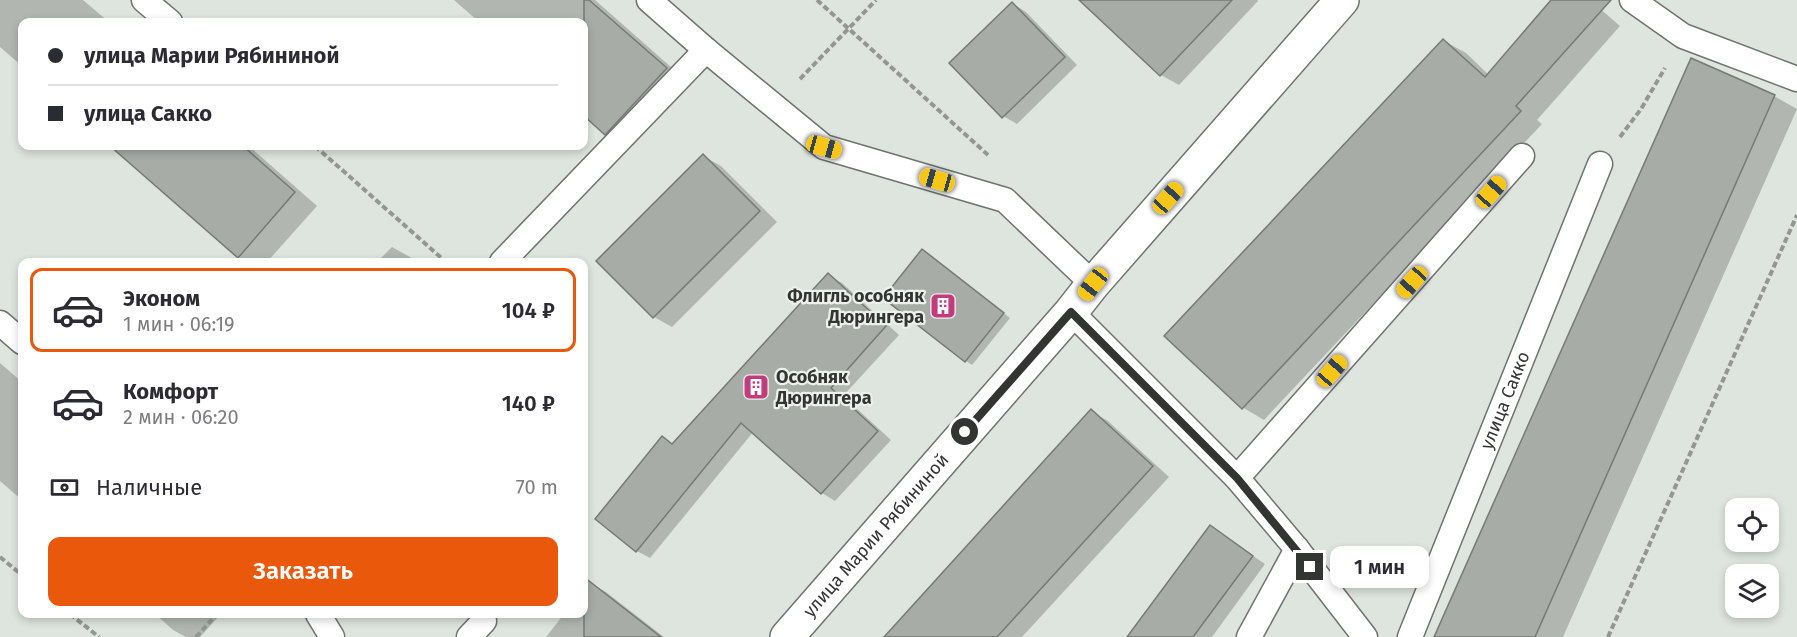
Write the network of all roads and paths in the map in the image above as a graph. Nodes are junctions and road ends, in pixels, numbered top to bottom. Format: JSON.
{"nodes":[{"id":1,"x":144,"y":0,"type":"edge"},
{"id":2,"x":649,"y":0,"type":"edge"},
{"id":3,"x":817,"y":0,"type":"edge"},
{"id":4,"x":876,"y":0,"type":"edge"},
{"id":5,"x":1632,"y":0,"type":"edge"},
{"id":6,"x":1333,"y":3,"type":"edge"},
{"id":7,"x":165,"y":18,"type":"edge"},
{"id":8,"x":850,"y":28,"type":"junction"},
{"id":9,"x":1683,"y":36,"type":"junction"},
{"id":10,"x":706,"y":50,"type":"junction"},
{"id":11,"x":1797,"y":79,"type":"edge"},
{"id":12,"x":774,"y":105,"type":"junction"},
{"id":13,"x":1641,"y":109,"type":"dead end"},
{"id":14,"x":320,"y":150,"type":"edge"},
{"id":15,"x":1522,"y":156,"type":"dead end"},
{"id":16,"x":995,"y":162,"type":"dead end"},
{"id":17,"x":1600,"y":164,"type":"dead end"},
{"id":18,"x":1797,"y":215,"type":"edge"},
{"id":19,"x":441,"y":258,"type":"edge"},
{"id":20,"x":506,"y":258,"type":"edge"},
{"id":21,"x":1093,"y":284,"type":"junction"},
{"id":22,"x":1071,"y":312,"type":"junction"},
{"id":23,"x":0,"y":323,"type":"edge"},
{"id":24,"x":18,"y":339,"type":"edge"},
{"id":25,"x":1237,"y":478,"type":"junction"},
{"id":26,"x":1297,"y":549,"type":"junction"},
{"id":27,"x":0,"y":557,"type":"edge"},
{"id":28,"x":18,"y":572,"type":"edge"},
{"id":29,"x":75,"y":618,"type":"edge"},
{"id":30,"x":214,"y":618,"type":"edge"},
{"id":31,"x":320,"y":618,"type":"edge"},
{"id":32,"x":99,"y":637,"type":"edge"},
{"id":33,"x":196,"y":637,"type":"edge"},
{"id":34,"x":332,"y":637,"type":"edge"},
{"id":35,"x":787,"y":637,"type":"edge"},
{"id":36,"x":1248,"y":637,"type":"edge"},
{"id":37,"x":1365,"y":637,"type":"edge"},
{"id":38,"x":1410,"y":637,"type":"edge"},
{"id":39,"x":1608,"y":637,"type":"edge"}],
"edges":[{"from":1,"to":7,"type":"lane"},
{"from":2,"to":10,"type":"lane"},
{"from":3,"to":8,"type":"path"},
{"from":4,"to":8,"type":"path"},
{"from":5,"to":9,"type":"lane"},
{"from":6,"to":21,"type":"street","name":"улица Марии Рябининой"},
{"from":8,"to":12,"type":"path"},
{"from":8,"to":16,"type":"path"},
{"from":9,"to":11,"type":"lane"},
{"from":9,"to":13,"type":"path"},
{"from":10,"to":12,"type":"lane"},
{"from":10,"to":20,"type":"lane"},
{"from":12,"to":21,"type":"lane"},
{"from":14,"to":19,"type":"path"},
{"from":15,"to":25,"type":"lane"},
{"from":17,"to":38,"type":"lane","name":"улица Сакко"},
{"from":18,"to":39,"type":"path"},
{"from":21,"to":22,"type":"street","name":"улица Марии Рябининой"},
{"from":22,"to":25,"type":"lane"},
{"from":22,"to":35,"type":"street","name":"улица Марии Рябининой"},
{"from":23,"to":24,"type":"lane"},
{"from":25,"to":26,"type":"lane"},
{"from":26,"to":36,"type":"lane"},
{"from":26,"to":37,"type":"lane"},
{"from":27,"to":28,"type":"path"},
{"from":29,"to":32,"type":"path"},
{"from":30,"to":33,"type":"path"},
{"from":31,"to":34,"type":"lane"}]}
